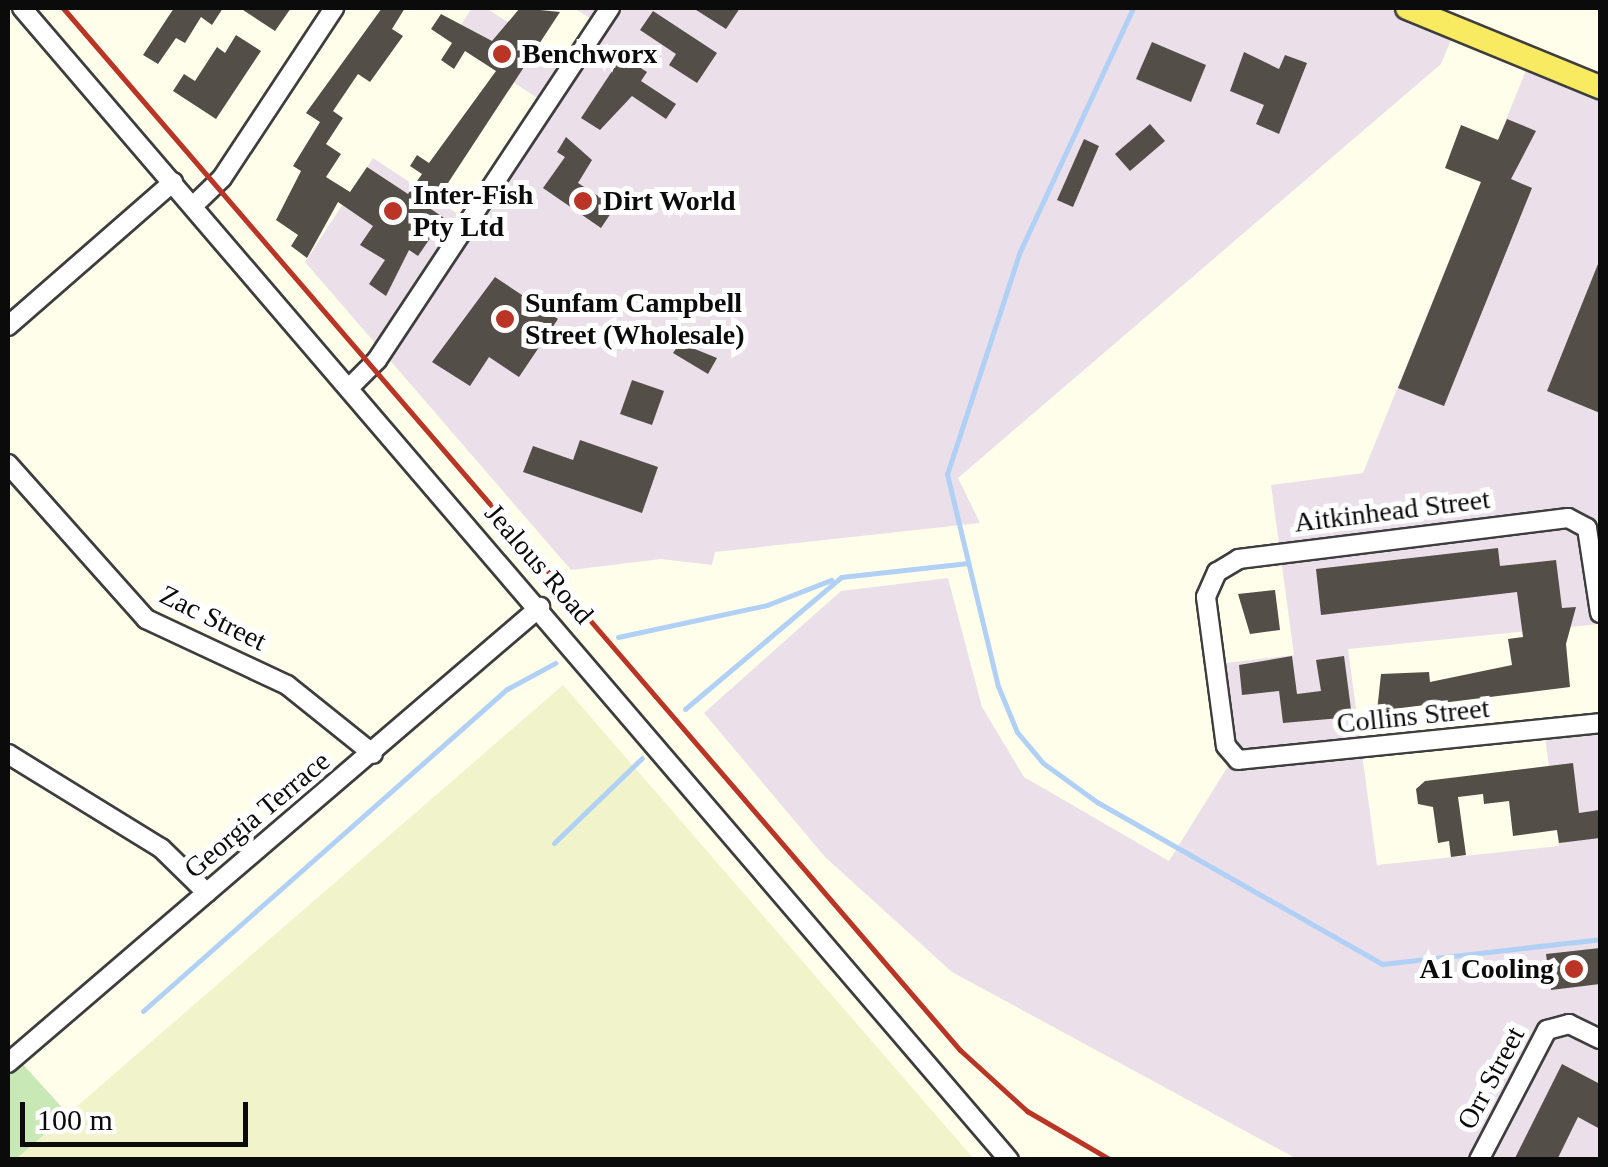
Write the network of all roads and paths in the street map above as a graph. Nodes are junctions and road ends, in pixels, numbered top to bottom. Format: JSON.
{"nodes":[{"id":1,"x":22,"y":8,"type":"edge"},
{"id":2,"x":334,"y":8,"type":"edge"},
{"id":3,"x":610,"y":8,"type":"edge"},
{"id":4,"x":1406,"y":8,"type":"edge"},
{"id":5,"x":1600,"y":87,"type":"edge"},
{"id":6,"x":173,"y":182,"type":"junction"},
{"id":7,"x":193,"y":206,"type":"junction"},
{"id":8,"x":8,"y":326,"type":"edge"},
{"id":9,"x":350,"y":387,"type":"junction"},
{"id":10,"x":8,"y":464,"type":"edge"},
{"id":11,"x":540,"y":607,"type":"junction"},
{"id":12,"x":1600,"y":614,"type":"edge"},
{"id":13,"x":1600,"y":724,"type":"edge"},
{"id":14,"x":8,"y":754,"type":"edge"},
{"id":15,"x":373,"y":754,"type":"junction"},
{"id":16,"x":1233,"y":756,"type":"joint"},
{"id":17,"x":207,"y":893,"type":"junction"},
{"id":18,"x":1600,"y":1039,"type":"edge"},
{"id":19,"x":8,"y":1063,"type":"edge"},
{"id":20,"x":1009,"y":1160,"type":"edge"},
{"id":21,"x":1480,"y":1160,"type":"edge"}],
"edges":[{"from":1,"to":6,"type":"street","name":"Jealous Road"},
{"from":2,"to":7,"type":"street"},
{"from":3,"to":9,"type":"street"},
{"from":4,"to":5,"type":"main road"},
{"from":6,"to":7,"type":"street","name":"Jealous Road"},
{"from":6,"to":8,"type":"street"},
{"from":7,"to":9,"type":"street","name":"Jealous Road"},
{"from":9,"to":11,"type":"street","name":"Jealous Road"},
{"from":10,"to":15,"type":"street","name":"Zac Street"},
{"from":11,"to":15,"type":"street","name":"Georgia Terrace"},
{"from":11,"to":20,"type":"street","name":"Jealous Road"},
{"from":12,"to":16,"type":"street","name":"Aitkinhead Street"},
{"from":13,"to":16,"type":"street","name":"Collins Street"},
{"from":14,"to":17,"type":"street"},
{"from":15,"to":17,"type":"street","name":"Georgia Terrace"},
{"from":17,"to":19,"type":"street","name":"Georgia Terrace"},
{"from":18,"to":21,"type":"street","name":"Orr Street"}]}
